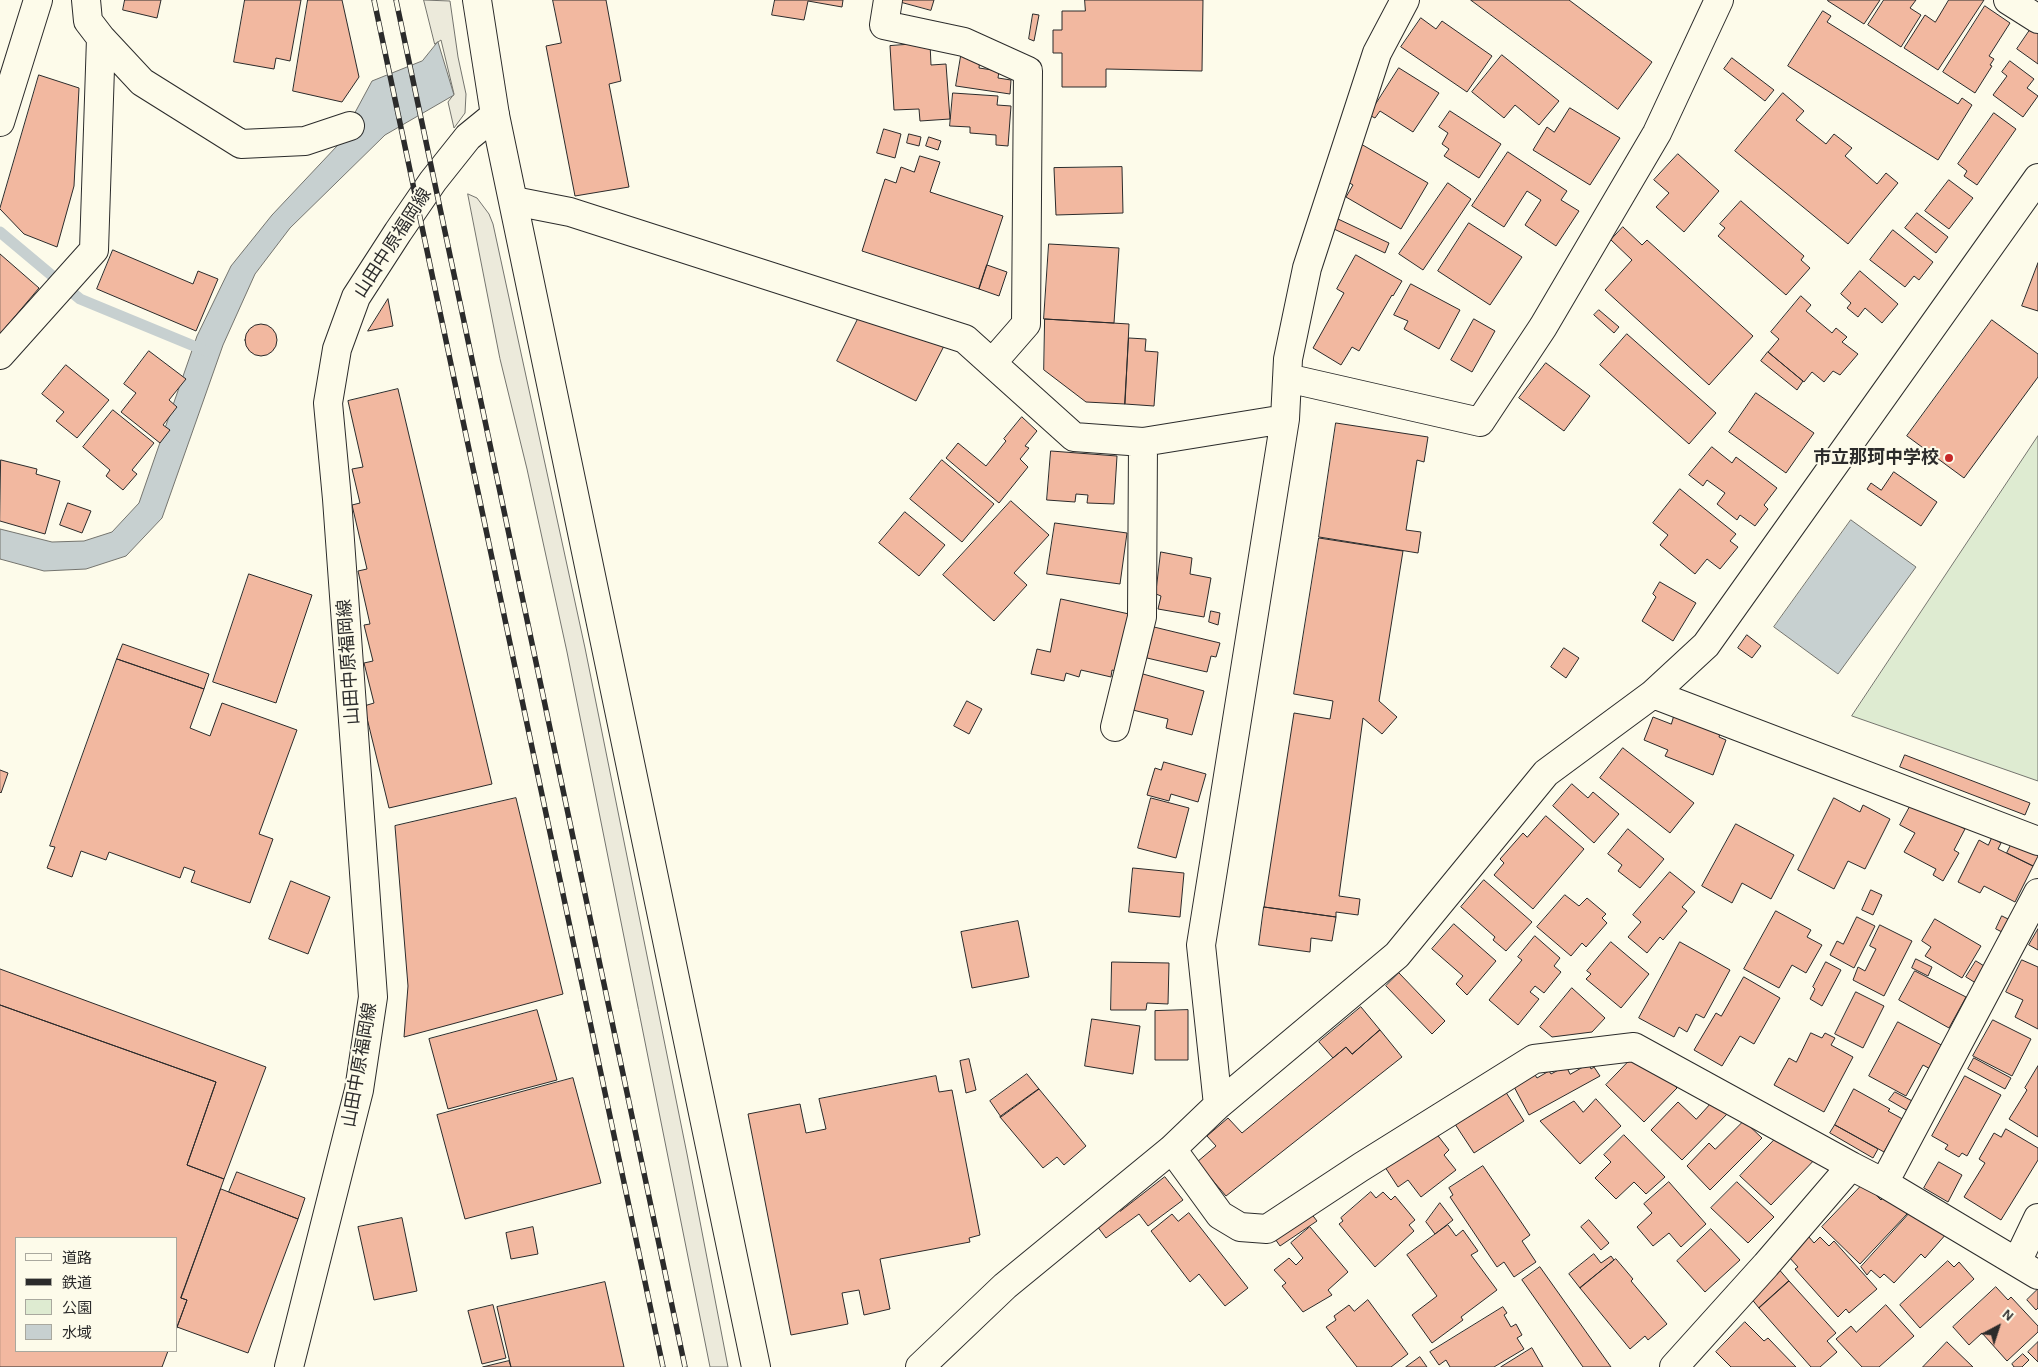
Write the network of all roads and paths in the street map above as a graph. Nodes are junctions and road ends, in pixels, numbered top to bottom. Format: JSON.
{"nodes":[{"id":1,"x":38,"y":0,"type":"edge"},
{"id":2,"x":86,"y":0,"type":"edge"},
{"id":3,"x":477,"y":0,"type":"edge"},
{"id":4,"x":888,"y":0,"type":"edge"},
{"id":5,"x":1405,"y":0,"type":"edge"},
{"id":6,"x":1719,"y":0,"type":"edge"},
{"id":7,"x":2008,"y":0,"type":"edge"},
{"id":8,"x":2038,"y":19,"type":"edge"},
{"id":9,"x":101,"y":38,"type":"junction"},
{"id":10,"x":495,"y":115,"type":"junction"},
{"id":11,"x":0,"y":122,"type":"edge"},
{"id":12,"x":350,"y":126,"type":"dead end"},
{"id":13,"x":2038,"y":178,"type":"edge"},
{"id":14,"x":514,"y":201,"type":"junction"},
{"id":15,"x":0,"y":354,"type":"edge"},
{"id":16,"x":992,"y":363,"type":"junction"},
{"id":17,"x":1286,"y":378,"type":"junction"},
{"id":18,"x":1284,"y":419,"type":"junction"},
{"id":19,"x":1143,"y":442,"type":"junction"},
{"id":20,"x":1654,"y":694,"type":"junction"},
{"id":21,"x":1115,"y":727,"type":"dead end"},
{"id":22,"x":2038,"y":841,"type":"edge"},
{"id":23,"x":2038,"y":893,"type":"edge"},
{"id":24,"x":1218,"y":1105,"type":"junction"},
{"id":25,"x":1172,"y":1149,"type":"junction"},
{"id":26,"x":1851,"y":1166,"type":"junction"},
{"id":27,"x":1884,"y":1183,"type":"junction"},
{"id":28,"x":2038,"y":1218,"type":"edge"},
{"id":29,"x":2027,"y":1268,"type":"edge"},
{"id":30,"x":289,"y":1367,"type":"edge"},
{"id":31,"x":756,"y":1367,"type":"edge"},
{"id":32,"x":920,"y":1367,"type":"edge"},
{"id":33,"x":1674,"y":1367,"type":"edge"}],
"edges":[{"from":1,"to":11,"type":"street"},
{"from":2,"to":9,"type":"street"},
{"from":3,"to":10,"type":"street"},
{"from":4,"to":16,"type":"street"},
{"from":5,"to":17,"type":"street"},
{"from":6,"to":17,"type":"street"},
{"from":7,"to":8,"type":"street"},
{"from":9,"to":12,"type":"street"},
{"from":9,"to":15,"type":"street"},
{"from":10,"to":14,"type":"street"},
{"from":10,"to":30,"type":"street","name":"山田中原福岡線"},
{"from":13,"to":20,"type":"street"},
{"from":14,"to":16,"type":"street"},
{"from":14,"to":31,"type":"street"},
{"from":16,"to":19,"type":"street"},
{"from":17,"to":18,"type":"street"},
{"from":18,"to":19,"type":"street"},
{"from":18,"to":24,"type":"street"},
{"from":19,"to":21,"type":"street"},
{"from":20,"to":22,"type":"street"},
{"from":20,"to":24,"type":"street"},
{"from":23,"to":27,"type":"street"},
{"from":24,"to":25,"type":"street"},
{"from":25,"to":26,"type":"street"},
{"from":25,"to":32,"type":"street"},
{"from":26,"to":27,"type":"street"},
{"from":26,"to":33,"type":"street"},
{"from":27,"to":29,"type":"street"},
{"from":28,"to":29,"type":"street"}]}
